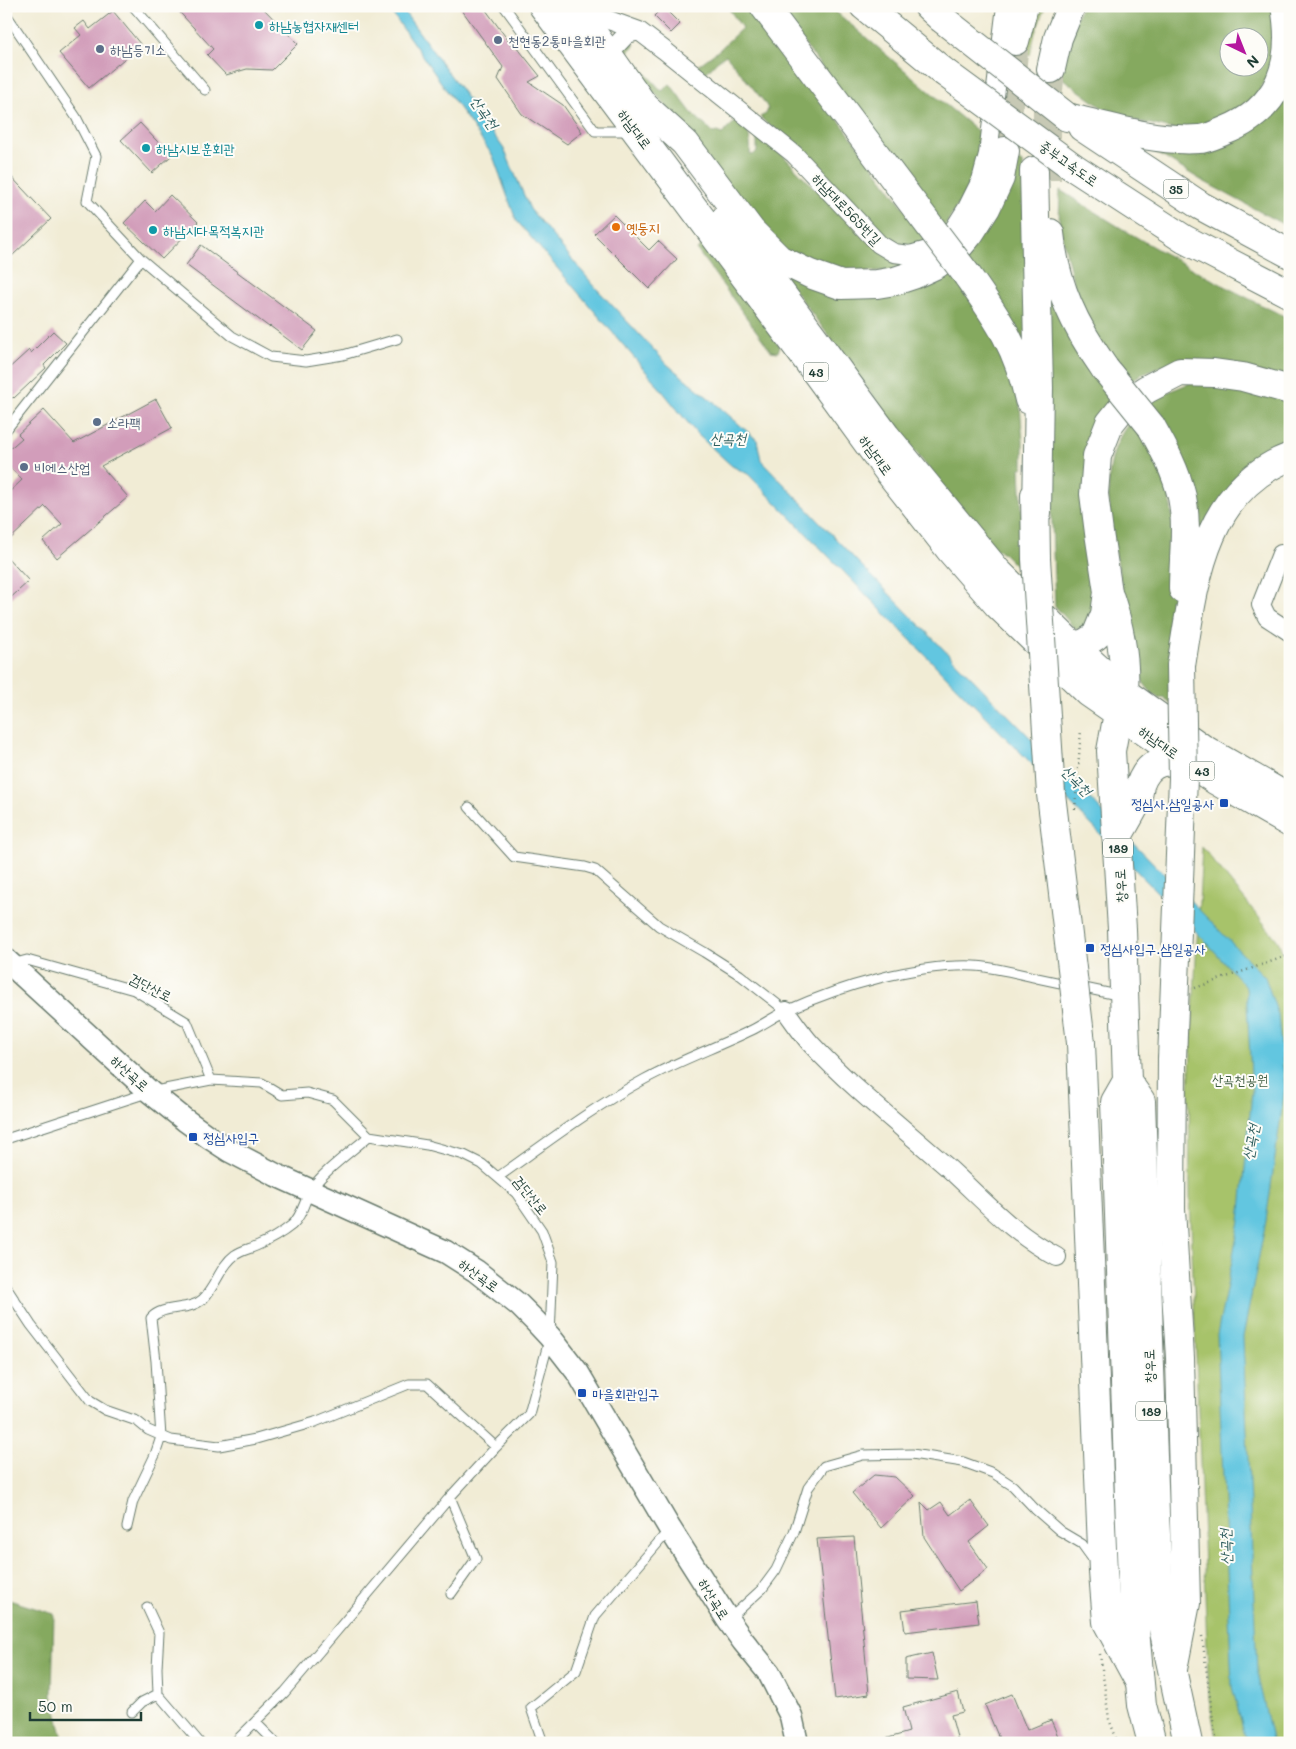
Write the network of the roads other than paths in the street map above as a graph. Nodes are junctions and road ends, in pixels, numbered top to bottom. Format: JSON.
{"nodes":[{"id":1,"x":133,"y":6,"type":"edge"},
{"id":2,"x":504,"y":6,"type":"edge"},
{"id":3,"x":543,"y":6,"type":"edge"},
{"id":4,"x":764,"y":6,"type":"edge"},
{"id":5,"x":864,"y":6,"type":"edge"},
{"id":6,"x":1006,"y":6,"type":"edge"},
{"id":7,"x":1024,"y":6,"type":"edge"},
{"id":8,"x":1061,"y":6,"type":"edge"},
{"id":9,"x":1071,"y":6,"type":"edge"},
{"id":10,"x":1285,"y":6,"type":"edge"},
{"id":11,"x":574,"y":7,"type":"edge"},
{"id":12,"x":934,"y":12,"type":"edge"},
{"id":13,"x":6,"y":14,"type":"edge"},
{"id":14,"x":639,"y":30,"type":"junction"},
{"id":15,"x":1015,"y":41,"type":"tunnel mouth"},
{"id":16,"x":607,"y":55,"type":"junction"},
{"id":17,"x":205,"y":90,"type":"dead end"},
{"id":18,"x":642,"y":103,"type":"junction"},
{"id":19,"x":1067,"y":116,"type":"junction"},
{"id":20,"x":637,"y":132,"type":"junction"},
{"id":21,"x":1005,"y":151,"type":"tunnel mouth"},
{"id":22,"x":1290,"y":254,"type":"edge"},
{"id":23,"x":141,"y":259,"type":"junction"},
{"id":24,"x":1290,"y":294,"type":"edge"},
{"id":25,"x":397,"y":339,"type":"dead end"},
{"id":26,"x":1290,"y":390,"type":"edge"},
{"id":27,"x":6,"y":430,"type":"edge"},
{"id":28,"x":1290,"y":458,"type":"edge"},
{"id":29,"x":1036,"y":513,"type":"junction"},
{"id":30,"x":1281,"y":554,"type":"dead end"},
{"id":31,"x":1108,"y":592,"type":"junction"},
{"id":32,"x":1290,"y":632,"type":"edge"},
{"id":33,"x":1074,"y":647,"type":"junction"},
{"id":34,"x":1045,"y":650,"type":"junction"},
{"id":35,"x":1181,"y":666,"type":"junction"},
{"id":36,"x":1121,"y":702,"type":"junction"},
{"id":37,"x":1194,"y":766,"type":"junction"},
{"id":38,"x":1290,"y":799,"type":"edge"},
{"id":39,"x":469,"y":807,"type":"dead end"},
{"id":40,"x":1290,"y":823,"type":"edge"},
{"id":41,"x":1117,"y":838,"type":"junction"},
{"id":42,"x":9,"y":962,"type":"edge"},
{"id":43,"x":1124,"y":997,"type":"junction"},
{"id":44,"x":786,"y":1011,"type":"junction"},
{"id":45,"x":211,"y":1080,"type":"junction"},
{"id":46,"x":1127,"y":1081,"type":"junction"},
{"id":47,"x":150,"y":1092,"type":"junction"},
{"id":48,"x":369,"y":1136,"type":"junction"},
{"id":49,"x":6,"y":1138,"type":"edge"},
{"id":50,"x":498,"y":1177,"type":"junction"},
{"id":51,"x":311,"y":1190,"type":"junction"},
{"id":52,"x":1057,"y":1257,"type":"dead end"},
{"id":53,"x":6,"y":1287,"type":"edge"},
{"id":54,"x":550,"y":1337,"type":"junction"},
{"id":55,"x":161,"y":1437,"type":"junction"},
{"id":56,"x":496,"y":1447,"type":"junction"},
{"id":57,"x":450,"y":1497,"type":"junction"},
{"id":58,"x":127,"y":1527,"type":"dead end"},
{"id":59,"x":670,"y":1529,"type":"junction"},
{"id":60,"x":1102,"y":1572,"type":"junction"},
{"id":61,"x":451,"y":1594,"type":"dead end"},
{"id":62,"x":147,"y":1607,"type":"dead end"},
{"id":63,"x":728,"y":1620,"type":"junction"},
{"id":64,"x":1172,"y":1669,"type":"junction"},
{"id":65,"x":1139,"y":1681,"type":"junction"},
{"id":66,"x":158,"y":1694,"type":"junction"},
{"id":67,"x":132,"y":1712,"type":"dead end"},
{"id":68,"x":255,"y":1722,"type":"junction"},
{"id":69,"x":200,"y":1743,"type":"edge"},
{"id":70,"x":234,"y":1743,"type":"edge"},
{"id":71,"x":276,"y":1743,"type":"edge"},
{"id":72,"x":543,"y":1743,"type":"edge"},
{"id":73,"x":797,"y":1743,"type":"edge"},
{"id":74,"x":1152,"y":1743,"type":"edge"},
{"id":75,"x":1188,"y":1743,"type":"edge"}],
"edges":[{"from":1,"to":17,"type":"lane"},
{"from":2,"to":20,"type":"lane"},
{"from":3,"to":20,"type":"main road","name":"하남대로","number":"43"},
{"from":4,"to":29,"type":"main road","bridge":true},
{"from":5,"to":24,"type":"main road","name":"중부고속도로","bridge":true},
{"from":6,"to":14,"type":"street","name":"하남대로565번길"},
{"from":7,"to":15,"type":"main road"},
{"from":8,"to":9,"type":"main road"},
{"from":10,"to":19,"type":"main road"},
{"from":11,"to":14,"type":"street","name":"하남대로565번길"},
{"from":11,"to":16,"type":"main road","name":"하남대로","number":"43"},
{"from":12,"to":19,"type":"main road","number":"35","bridge":true},
{"from":13,"to":23,"type":"lane"},
{"from":14,"to":16,"type":"street"},
{"from":16,"to":18,"type":"main road","name":"하남대로","number":"43"},
{"from":18,"to":21,"type":"main road"},
{"from":18,"to":33,"type":"main road","name":"하남대로","number":"43"},
{"from":19,"to":22,"type":"main road","number":"35"},
{"from":20,"to":34,"type":"main road","name":"하남대로","number":"43"},
{"from":23,"to":25,"type":"lane"},
{"from":23,"to":27,"type":"lane"},
{"from":26,"to":31,"type":"main road"},
{"from":28,"to":35,"type":"main road"},
{"from":29,"to":35,"type":"main road","bridge":true},
{"from":29,"to":60,"type":"main road","bridge":true},
{"from":30,"to":32,"type":"street"},
{"from":31,"to":33,"type":"main road"},
{"from":31,"to":36,"type":"main road","name":"창우로"},
{"from":33,"to":34,"type":"main road"},
{"from":33,"to":36,"type":"main road","name":"하남대로","number":"43"},
{"from":34,"to":36,"type":"main road","name":"하남대로","number":"43"},
{"from":35,"to":64,"type":"main road","bridge":true},
{"from":36,"to":37,"type":"main road","name":"하남대로","number":"43"},
{"from":36,"to":38,"type":"main road","name":"하남대로","number":"43"},
{"from":36,"to":41,"type":"main road","name":"창우로","number":"189"},
{"from":37,"to":40,"type":"main road","name":"하남대로","number":"43"},
{"from":37,"to":41,"type":"main road"},
{"from":39,"to":44,"type":"lane"},
{"from":41,"to":43,"type":"main road","name":"창우로","number":"189"},
{"from":42,"to":45,"type":"lane","name":"검단산로"},
{"from":42,"to":47,"type":"street","name":"하산곡로"},
{"from":43,"to":44,"type":"lane"},
{"from":43,"to":46,"type":"main road","name":"창우로","number":"189"},
{"from":44,"to":50,"type":"lane"},
{"from":44,"to":52,"type":"street"},
{"from":45,"to":47,"type":"lane"},
{"from":45,"to":48,"type":"lane"},
{"from":46,"to":64,"type":"main road","name":"창우로","number":"189"},
{"from":46,"to":65,"type":"main road","name":"창우로","number":"189"},
{"from":47,"to":49,"type":"lane"},
{"from":47,"to":51,"type":"street","name":"하산곡로"},
{"from":48,"to":50,"type":"lane","name":"검단산로"},
{"from":48,"to":51,"type":"lane"},
{"from":50,"to":54,"type":"lane","name":"검단산로"},
{"from":51,"to":54,"type":"street","name":"하산곡로"},
{"from":51,"to":55,"type":"lane"},
{"from":53,"to":55,"type":"lane"},
{"from":54,"to":56,"type":"lane","name":"검단산로"},
{"from":54,"to":59,"type":"street","name":"하산곡로"},
{"from":55,"to":56,"type":"lane"},
{"from":55,"to":58,"type":"lane"},
{"from":56,"to":57,"type":"lane","name":"검단산로"},
{"from":57,"to":61,"type":"lane"},
{"from":57,"to":68,"type":"lane","name":"검단산로"},
{"from":59,"to":63,"type":"street","name":"하산곡로"},
{"from":59,"to":72,"type":"lane"},
{"from":60,"to":63,"type":"lane"},
{"from":60,"to":65,"type":"main road"},
{"from":62,"to":66,"type":"lane"},
{"from":63,"to":73,"type":"street","name":"하산곡로"},
{"from":64,"to":75,"type":"main road","name":"창우로","number":"189"},
{"from":65,"to":74,"type":"main road","name":"창우로","number":"189"},
{"from":66,"to":67,"type":"lane"},
{"from":66,"to":69,"type":"lane"},
{"from":68,"to":70,"type":"lane","name":"검단산로"},
{"from":68,"to":71,"type":"lane"}]}
